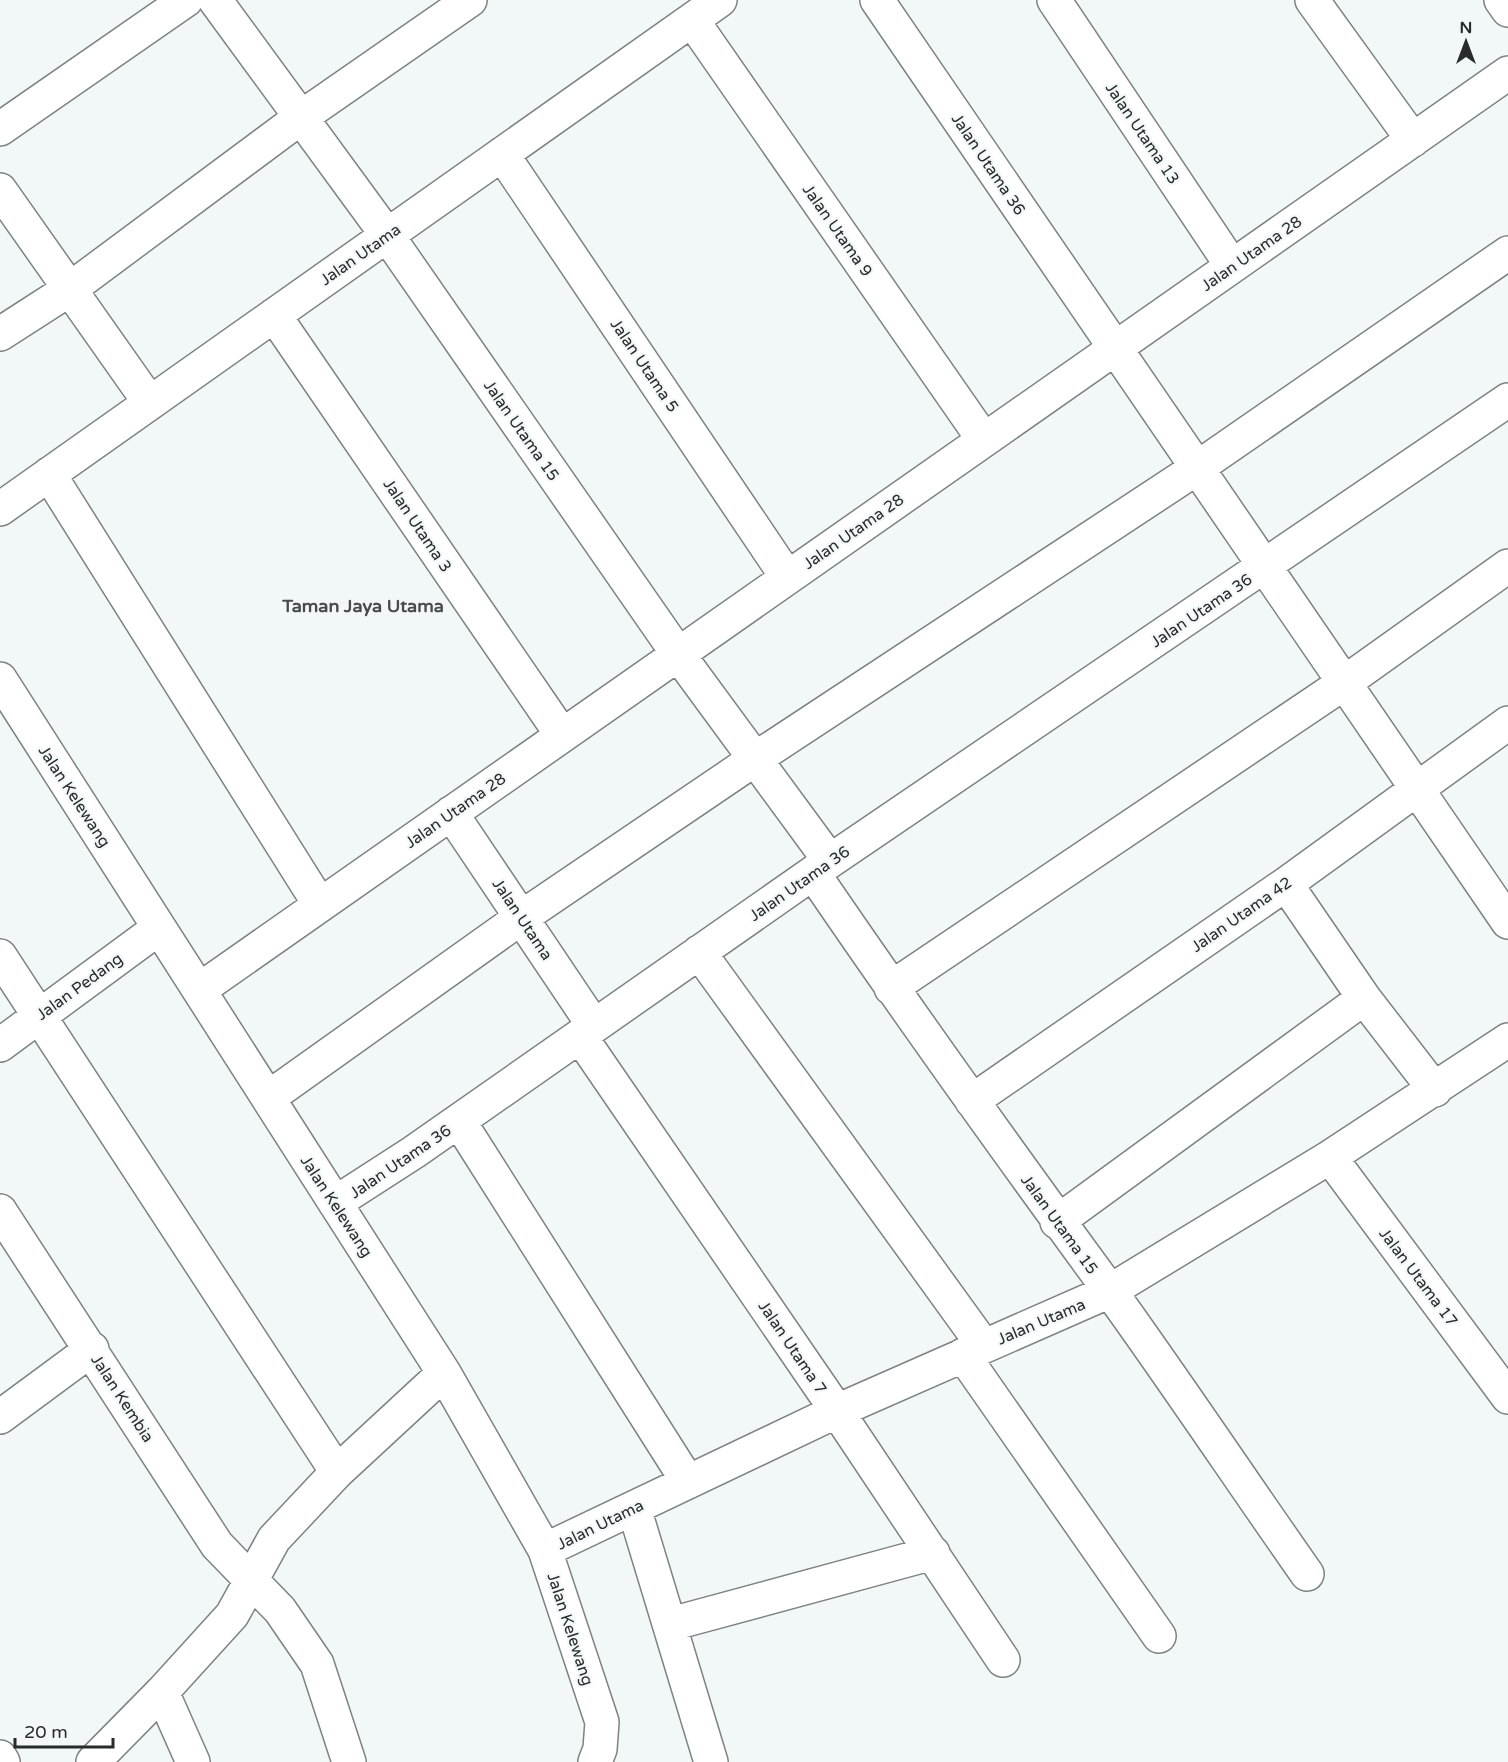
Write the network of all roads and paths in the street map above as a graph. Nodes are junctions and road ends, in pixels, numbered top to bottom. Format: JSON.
{"nodes":[{"id":1,"x":186,"y":0,"type":"edge"},
{"id":2,"x":215,"y":0,"type":"edge"},
{"id":3,"x":470,"y":0,"type":"edge"},
{"id":4,"x":720,"y":0,"type":"edge"},
{"id":5,"x":877,"y":0,"type":"edge"},
{"id":6,"x":1054,"y":0,"type":"edge"},
{"id":7,"x":1312,"y":0,"type":"edge"},
{"id":8,"x":1501,"y":0,"type":"edge"},
{"id":9,"x":1508,"y":10,"type":"edge"},
{"id":10,"x":692,"y":20,"type":"junction"},
{"id":11,"x":1508,"y":73,"type":"edge"},
{"id":12,"x":300,"y":118,"type":"junction"},
{"id":13,"x":0,"y":129,"type":"edge"},
{"id":14,"x":1413,"y":140,"type":"junction"},
{"id":15,"x":502,"y":154,"type":"junction"},
{"id":16,"x":0,"y":190,"type":"edge"},
{"id":17,"x":387,"y":235,"type":"junction"},
{"id":18,"x":1508,"y":253,"type":"edge"},
{"id":19,"x":1232,"y":266,"type":"junction"},
{"id":20,"x":70,"y":289,"type":"junction"},
{"id":21,"x":274,"y":315,"type":"junction"},
{"id":22,"x":0,"y":334,"type":"edge"},
{"id":23,"x":1115,"y":348,"type":"junction"},
{"id":24,"x":1508,"y":400,"type":"edge"},
{"id":25,"x":150,"y":403,"type":"junction"},
{"id":26,"x":984,"y":440,"type":"junction"},
{"id":27,"x":1197,"y":468,"type":"junction"},
{"id":28,"x":49,"y":474,"type":"junction"},
{"id":29,"x":0,"y":509,"type":"edge"},
{"id":30,"x":1264,"y":566,"type":"junction"},
{"id":31,"x":1508,"y":566,"type":"edge"},
{"id":32,"x":788,"y":577,"type":"junction"},
{"id":33,"x":678,"y":654,"type":"junction"},
{"id":34,"x":1344,"y":683,"type":"junction"},
{"id":35,"x":5,"y":697,"type":"edge"},
{"id":36,"x":1508,"y":723,"type":"edge"},
{"id":37,"x":562,"y":735,"type":"junction"},
{"id":38,"x":755,"y":759,"type":"junction"},
{"id":39,"x":1416,"y":788,"type":"junction"},
{"id":40,"x":451,"y":813,"type":"junction"},
{"id":41,"x":821,"y":867,"type":"junction"},
{"id":42,"x":1286,"y":884,"type":"junction"},
{"id":43,"x":1502,"y":902,"type":"edge"},
{"id":44,"x":320,"y":905,"type":"junction"},
{"id":45,"x":522,"y":917,"type":"junction"},
{"id":46,"x":159,"y":928,"type":"junction"},
{"id":47,"x":699,"y":952,"type":"junction"},
{"id":48,"x":0,"y":956,"type":"edge"},
{"id":49,"x":891,"y":988,"type":"junction"},
{"id":50,"x":199,"y":990,"type":"junction"},
{"id":51,"x":1364,"y":998,"type":"junction"},
{"id":52,"x":38,"y":1016,"type":"junction"},
{"id":53,"x":587,"y":1031,"type":"junction"},
{"id":54,"x":1508,"y":1040,"type":"edge"},
{"id":55,"x":0,"y":1046,"type":"edge"},
{"id":56,"x":1435,"y":1090,"type":"junction"},
{"id":57,"x":268,"y":1098,"type":"junction"},
{"id":58,"x":972,"y":1101,"type":"junction"},
{"id":59,"x":459,"y":1121,"type":"junction"},
{"id":60,"x":1330,"y":1157,"type":"junction"},
{"id":61,"x":335,"y":1203,"type":"junction"},
{"id":62,"x":0,"y":1211,"type":"edge"},
{"id":63,"x":1057,"y":1222,"type":"junction"},
{"id":64,"x":1110,"y":1291,"type":"junction"},
{"id":65,"x":92,"y":1349,"type":"junction"},
{"id":66,"x":973,"y":1350,"type":"junction"},
{"id":67,"x":444,"y":1373,"type":"junction"},
{"id":68,"x":1508,"y":1397,"type":"edge"},
{"id":69,"x":837,"y":1411,"type":"junction"},
{"id":70,"x":0,"y":1417,"type":"edge"},
{"id":71,"x":337,"y":1472,"type":"junction"},
{"id":72,"x":688,"y":1482,"type":"junction"},
{"id":73,"x":634,"y":1508,"type":"junction"},
{"id":74,"x":545,"y":1550,"type":"junction"},
{"id":75,"x":933,"y":1553,"type":"junction"},
{"id":76,"x":1306,"y":1574,"type":"dead end"},
{"id":77,"x":251,"y":1580,"type":"junction"},
{"id":78,"x":671,"y":1624,"type":"junction"},
{"id":79,"x":1159,"y":1636,"type":"dead end"},
{"id":80,"x":1003,"y":1660,"type":"dead end"},
{"id":81,"x":162,"y":1692,"type":"junction"},
{"id":82,"x":0,"y":1757,"type":"edge"},
{"id":83,"x":3,"y":1762,"type":"edge"},
{"id":84,"x":93,"y":1762,"type":"edge"},
{"id":85,"x":193,"y":1762,"type":"edge"},
{"id":86,"x":349,"y":1762,"type":"edge"},
{"id":87,"x":595,"y":1762,"type":"edge"},
{"id":88,"x":711,"y":1762,"type":"edge"}],
"edges":[{"from":1,"to":13,"type":"street"},
{"from":2,"to":12,"type":"street","name":"Jalan Utama 15"},
{"from":3,"to":12,"type":"street"},
{"from":4,"to":10,"type":"street","name":"Jalan Utama"},
{"from":5,"to":23,"type":"street","name":"Jalan Utama 36"},
{"from":6,"to":19,"type":"street","name":"Jalan Utama 13"},
{"from":7,"to":14,"type":"street"},
{"from":8,"to":9,"type":"street"},
{"from":10,"to":15,"type":"street","name":"Jalan Utama"},
{"from":10,"to":26,"type":"street","name":"Jalan Utama 9"},
{"from":11,"to":14,"type":"street","name":"Jalan Utama 28"},
{"from":12,"to":17,"type":"street","name":"Jalan Utama 15"},
{"from":12,"to":20,"type":"street"},
{"from":14,"to":19,"type":"street","name":"Jalan Utama 28"},
{"from":15,"to":17,"type":"street","name":"Jalan Utama"},
{"from":15,"to":32,"type":"street","name":"Jalan Utama 5"},
{"from":16,"to":20,"type":"street"},
{"from":17,"to":21,"type":"street","name":"Jalan Utama"},
{"from":17,"to":33,"type":"street","name":"Jalan Utama 15"},
{"from":18,"to":27,"type":"street"},
{"from":19,"to":23,"type":"street","name":"Jalan Utama 28"},
{"from":20,"to":22,"type":"street"},
{"from":20,"to":25,"type":"street"},
{"from":21,"to":25,"type":"street","name":"Jalan Utama"},
{"from":21,"to":37,"type":"street","name":"Jalan Utama 3"},
{"from":23,"to":26,"type":"street","name":"Jalan Utama 28"},
{"from":23,"to":27,"type":"street","name":"Jalan Utama 36"},
{"from":24,"to":30,"type":"street","name":"Jalan Utama 36"},
{"from":25,"to":28,"type":"street","name":"Jalan Utama"},
{"from":26,"to":32,"type":"street","name":"Jalan Utama 28"},
{"from":27,"to":30,"type":"street","name":"Jalan Utama 36"},
{"from":27,"to":38,"type":"street"},
{"from":28,"to":29,"type":"street","name":"Jalan Utama"},
{"from":28,"to":44,"type":"street"},
{"from":30,"to":34,"type":"street","name":"Jalan Utama 36"},
{"from":30,"to":41,"type":"street","name":"Jalan Utama 36"},
{"from":31,"to":34,"type":"street"},
{"from":32,"to":33,"type":"street","name":"Jalan Utama 28"},
{"from":33,"to":37,"type":"street","name":"Jalan Utama 28"},
{"from":33,"to":38,"type":"street","name":"Jalan Utama 15"},
{"from":34,"to":39,"type":"street","name":"Jalan Utama 36"},
{"from":34,"to":49,"type":"street"},
{"from":35,"to":46,"type":"street","name":"Jalan Kelewang"},
{"from":36,"to":39,"type":"street","name":"Jalan Utama 42"},
{"from":37,"to":40,"type":"street","name":"Jalan Utama 28"},
{"from":38,"to":41,"type":"street","name":"Jalan Utama 15"},
{"from":38,"to":45,"type":"street"},
{"from":39,"to":42,"type":"street","name":"Jalan Utama 42"},
{"from":39,"to":43,"type":"street","name":"Jalan Utama 36"},
{"from":40,"to":44,"type":"street","name":"Jalan Utama 28"},
{"from":40,"to":45,"type":"street","name":"Jalan Utama"},
{"from":41,"to":47,"type":"street","name":"Jalan Utama 36"},
{"from":41,"to":49,"type":"street","name":"Jalan Utama 15"},
{"from":42,"to":51,"type":"street"},
{"from":42,"to":58,"type":"street","name":"Jalan Utama 42"},
{"from":44,"to":50,"type":"street","name":"Jalan Utama 28"},
{"from":45,"to":53,"type":"street","name":"Jalan Utama"},
{"from":45,"to":57,"type":"street"},
{"from":46,"to":50,"type":"street","name":"Jalan Kelewang"},
{"from":46,"to":52,"type":"street","name":"Jalan Pedang"},
{"from":47,"to":53,"type":"street","name":"Jalan Utama 36"},
{"from":47,"to":66,"type":"street"},
{"from":48,"to":52,"type":"street"},
{"from":49,"to":58,"type":"street","name":"Jalan Utama 15"},
{"from":50,"to":57,"type":"street","name":"Jalan Kelewang"},
{"from":51,"to":56,"type":"street"},
{"from":51,"to":63,"type":"street"},
{"from":52,"to":55,"type":"street","name":"Jalan Pedang"},
{"from":52,"to":71,"type":"street"},
{"from":53,"to":59,"type":"street","name":"Jalan Utama 36"},
{"from":53,"to":69,"type":"street","name":"Jalan Utama 7"},
{"from":54,"to":56,"type":"street","name":"Jalan Utama"},
{"from":56,"to":60,"type":"street","name":"Jalan Utama"},
{"from":57,"to":61,"type":"street","name":"Jalan Kelewang"},
{"from":58,"to":63,"type":"street","name":"Jalan Utama 15"},
{"from":59,"to":61,"type":"street","name":"Jalan Utama 36"},
{"from":59,"to":72,"type":"street"},
{"from":60,"to":64,"type":"street","name":"Jalan Utama"},
{"from":60,"to":68,"type":"street","name":"Jalan Utama 17"},
{"from":61,"to":67,"type":"street","name":"Jalan Kelewang"},
{"from":62,"to":65,"type":"street","name":"Jalan Kembia"},
{"from":63,"to":64,"type":"street","name":"Jalan Utama 15"},
{"from":64,"to":66,"type":"street","name":"Jalan Utama"},
{"from":64,"to":76,"type":"street","name":"Jalan Utama 15"},
{"from":65,"to":70,"type":"street"},
{"from":65,"to":77,"type":"street","name":"Jalan Kembia"},
{"from":66,"to":69,"type":"street","name":"Jalan Utama"},
{"from":66,"to":79,"type":"street"},
{"from":67,"to":71,"type":"street"},
{"from":67,"to":74,"type":"street","name":"Jalan Kelewang"},
{"from":69,"to":72,"type":"street","name":"Jalan Utama"},
{"from":69,"to":75,"type":"street","name":"Jalan Utama 7"},
{"from":71,"to":77,"type":"street"},
{"from":72,"to":73,"type":"street","name":"Jalan Utama"},
{"from":73,"to":74,"type":"street","name":"Jalan Utama"},
{"from":73,"to":78,"type":"street"},
{"from":74,"to":87,"type":"street","name":"Jalan Kelewang"},
{"from":75,"to":78,"type":"street"},
{"from":75,"to":80,"type":"street","name":"Jalan Utama 7"},
{"from":77,"to":81,"type":"street"},
{"from":77,"to":86,"type":"street","name":"Jalan Kembia"},
{"from":78,"to":88,"type":"street"},
{"from":81,"to":84,"type":"street"},
{"from":81,"to":85,"type":"street"},
{"from":82,"to":83,"type":"street"}]}
